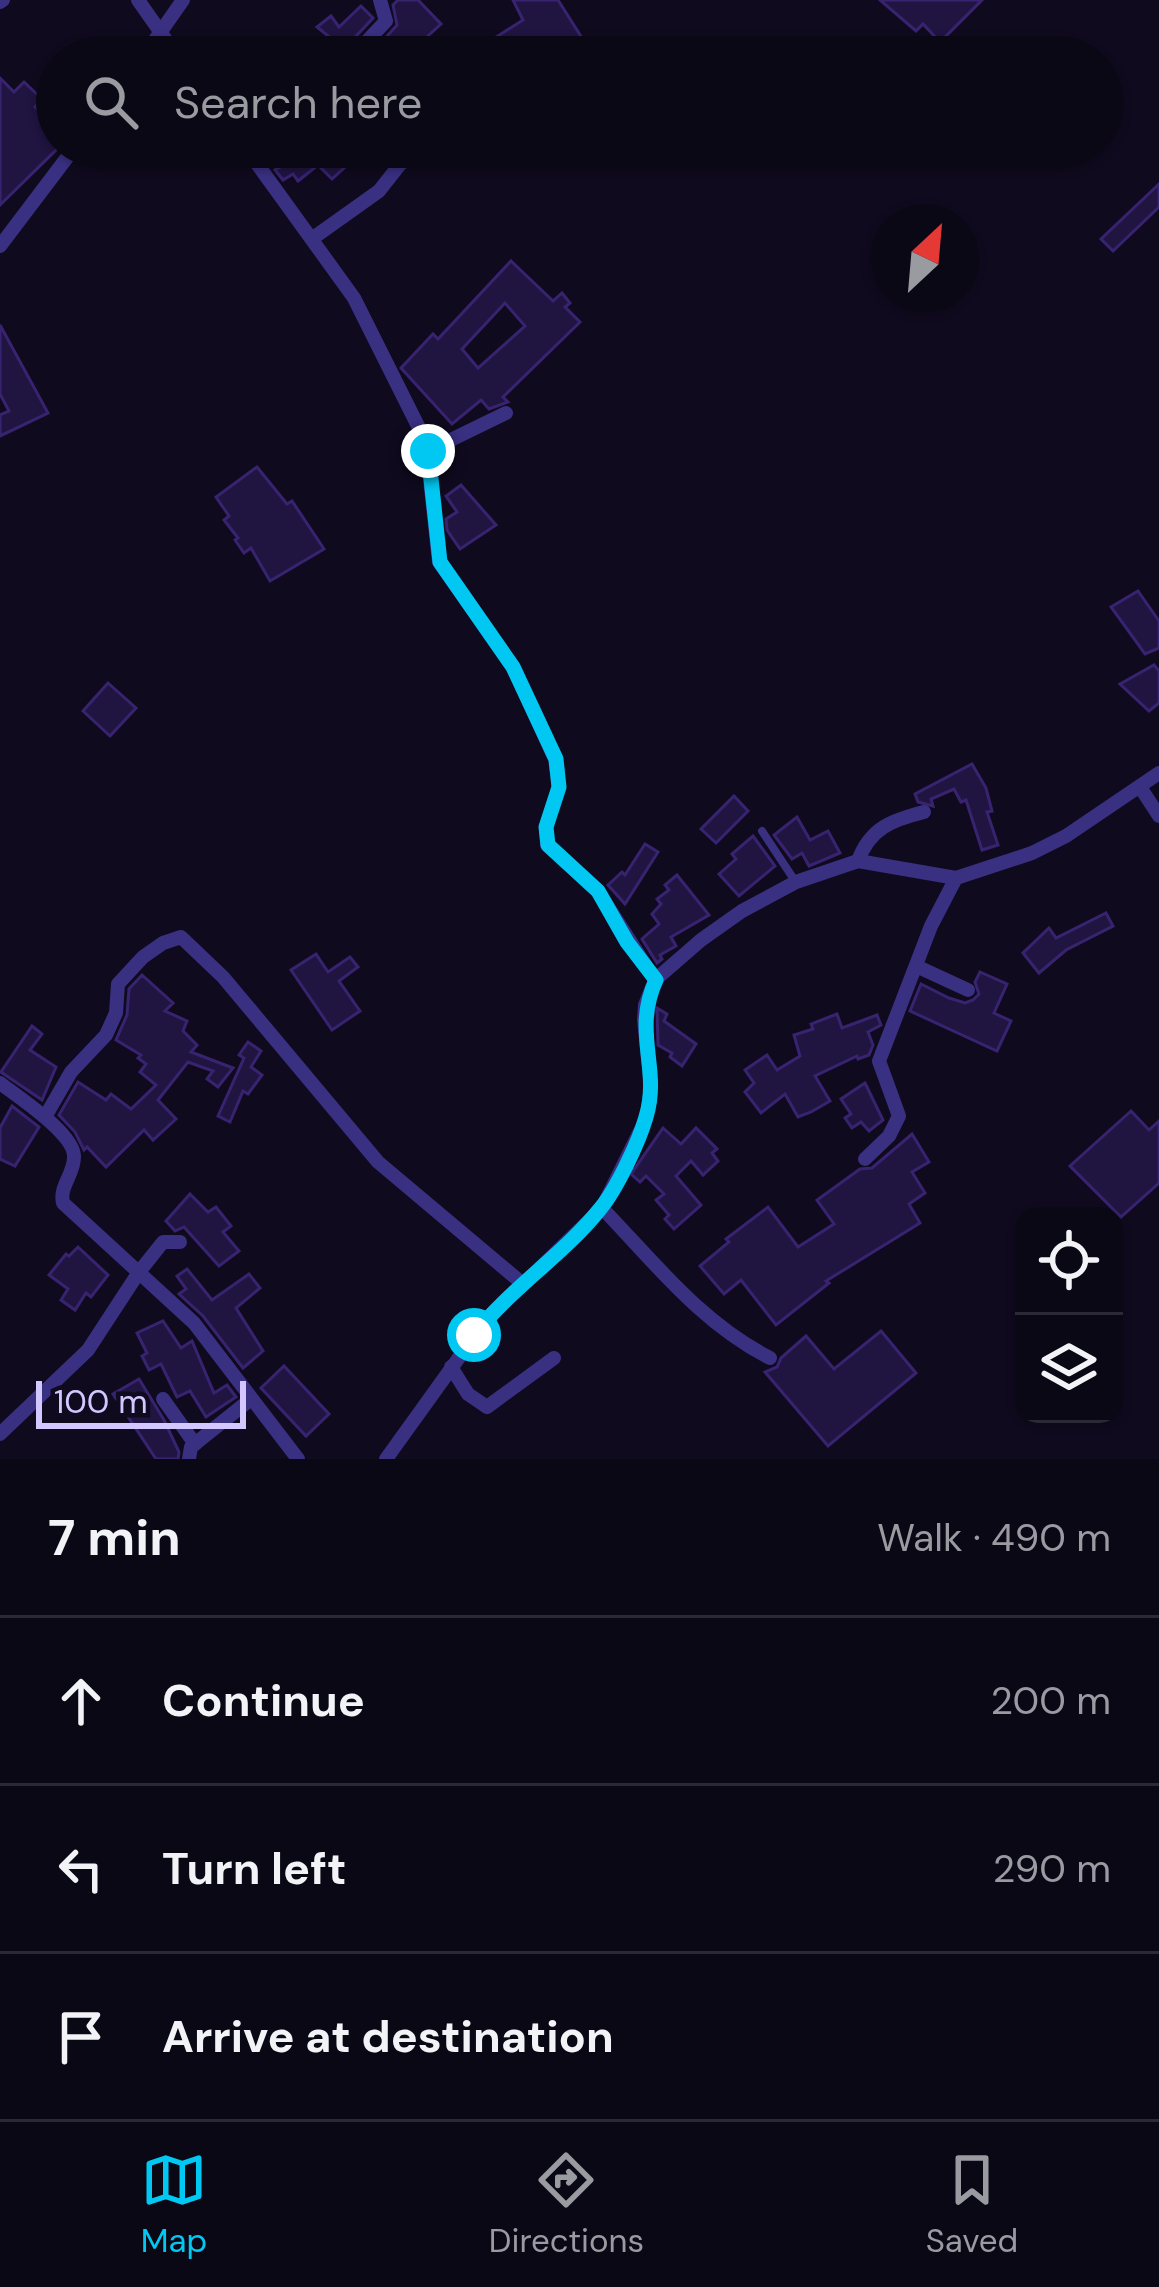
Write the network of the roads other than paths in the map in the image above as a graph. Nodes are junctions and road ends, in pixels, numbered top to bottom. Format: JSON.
{"nodes":[{"id":1,"x":138,"y":0,"type":"edge"},
{"id":2,"x":183,"y":0,"type":"edge"},
{"id":3,"x":380,"y":0,"type":"edge"},
{"id":4,"x":161,"y":34,"type":"joint"},
{"id":5,"x":372,"y":36,"type":"edge"},
{"id":6,"x":59,"y":168,"type":"edge"},
{"id":7,"x":260,"y":168,"type":"edge"},
{"id":8,"x":397,"y":168,"type":"edge"},
{"id":9,"x":313,"y":238,"type":"junction"},
{"id":10,"x":0,"y":245,"type":"edge"},
{"id":11,"x":506,"y":412,"type":"dead end"},
{"id":12,"x":428,"y":451,"type":"junction"},
{"id":13,"x":1159,"y":773,"type":"edge"},
{"id":14,"x":1140,"y":787,"type":"junction"},
{"id":15,"x":924,"y":812,"type":"dead end"},
{"id":16,"x":1159,"y":816,"type":"edge"},
{"id":17,"x":762,"y":831,"type":"dead end"},
{"id":18,"x":858,"y":861,"type":"junction"},
{"id":19,"x":956,"y":878,"type":"junction"},
{"id":20,"x":796,"y":882,"type":"junction"},
{"id":21,"x":916,"y":966,"type":"junction"},
{"id":22,"x":656,"y":980,"type":"junction"},
{"id":23,"x":968,"y":989,"type":"dead end"},
{"id":24,"x":0,"y":1083,"type":"edge"},
{"id":25,"x":45,"y":1118,"type":"junction"},
{"id":26,"x":865,"y":1160,"type":"dead end"},
{"id":27,"x":602,"y":1208,"type":"junction"},
{"id":28,"x":180,"y":1242,"type":"dead end"},
{"id":29,"x":139,"y":1272,"type":"junction"},
{"id":30,"x":523,"y":1284,"type":"junction"},
{"id":31,"x":554,"y":1358,"type":"dead end"},
{"id":32,"x":770,"y":1358,"type":"dead end"},
{"id":33,"x":451,"y":1367,"type":"junction"},
{"id":34,"x":251,"y":1399,"type":"junction"},
{"id":35,"x":163,"y":1400,"type":"dead end"},
{"id":36,"x":0,"y":1434,"type":"edge"},
{"id":37,"x":192,"y":1451,"type":"edge"},
{"id":38,"x":298,"y":1459,"type":"edge"},
{"id":39,"x":386,"y":1459,"type":"edge"}],
"edges":[{"from":1,"to":4,"type":"street"},
{"from":2,"to":4,"type":"street"},
{"from":3,"to":5,"type":"street"},
{"from":6,"to":10,"type":"street"},
{"from":7,"to":9,"type":"street"},
{"from":8,"to":9,"type":"street"},
{"from":9,"to":12,"type":"street"},
{"from":11,"to":12,"type":"street"},
{"from":12,"to":22,"type":"street"},
{"from":13,"to":14,"type":"street"},
{"from":14,"to":16,"type":"street"},
{"from":14,"to":19,"type":"street"},
{"from":15,"to":18,"type":"street"},
{"from":17,"to":20,"type":"lane"},
{"from":18,"to":19,"type":"street"},
{"from":18,"to":20,"type":"street"},
{"from":19,"to":21,"type":"street"},
{"from":20,"to":22,"type":"street"},
{"from":21,"to":23,"type":"street"},
{"from":21,"to":26,"type":"street"},
{"from":22,"to":27,"type":"street"},
{"from":24,"to":25,"type":"street"},
{"from":25,"to":29,"type":"street"},
{"from":25,"to":30,"type":"street"},
{"from":27,"to":30,"type":"street"},
{"from":27,"to":32,"type":"street"},
{"from":28,"to":29,"type":"street"},
{"from":29,"to":34,"type":"street"},
{"from":29,"to":36,"type":"street"},
{"from":30,"to":33,"type":"street"},
{"from":31,"to":33,"type":"street"},
{"from":33,"to":39,"type":"street"},
{"from":34,"to":37,"type":"street"},
{"from":34,"to":38,"type":"street"},
{"from":35,"to":37,"type":"street"}]}
